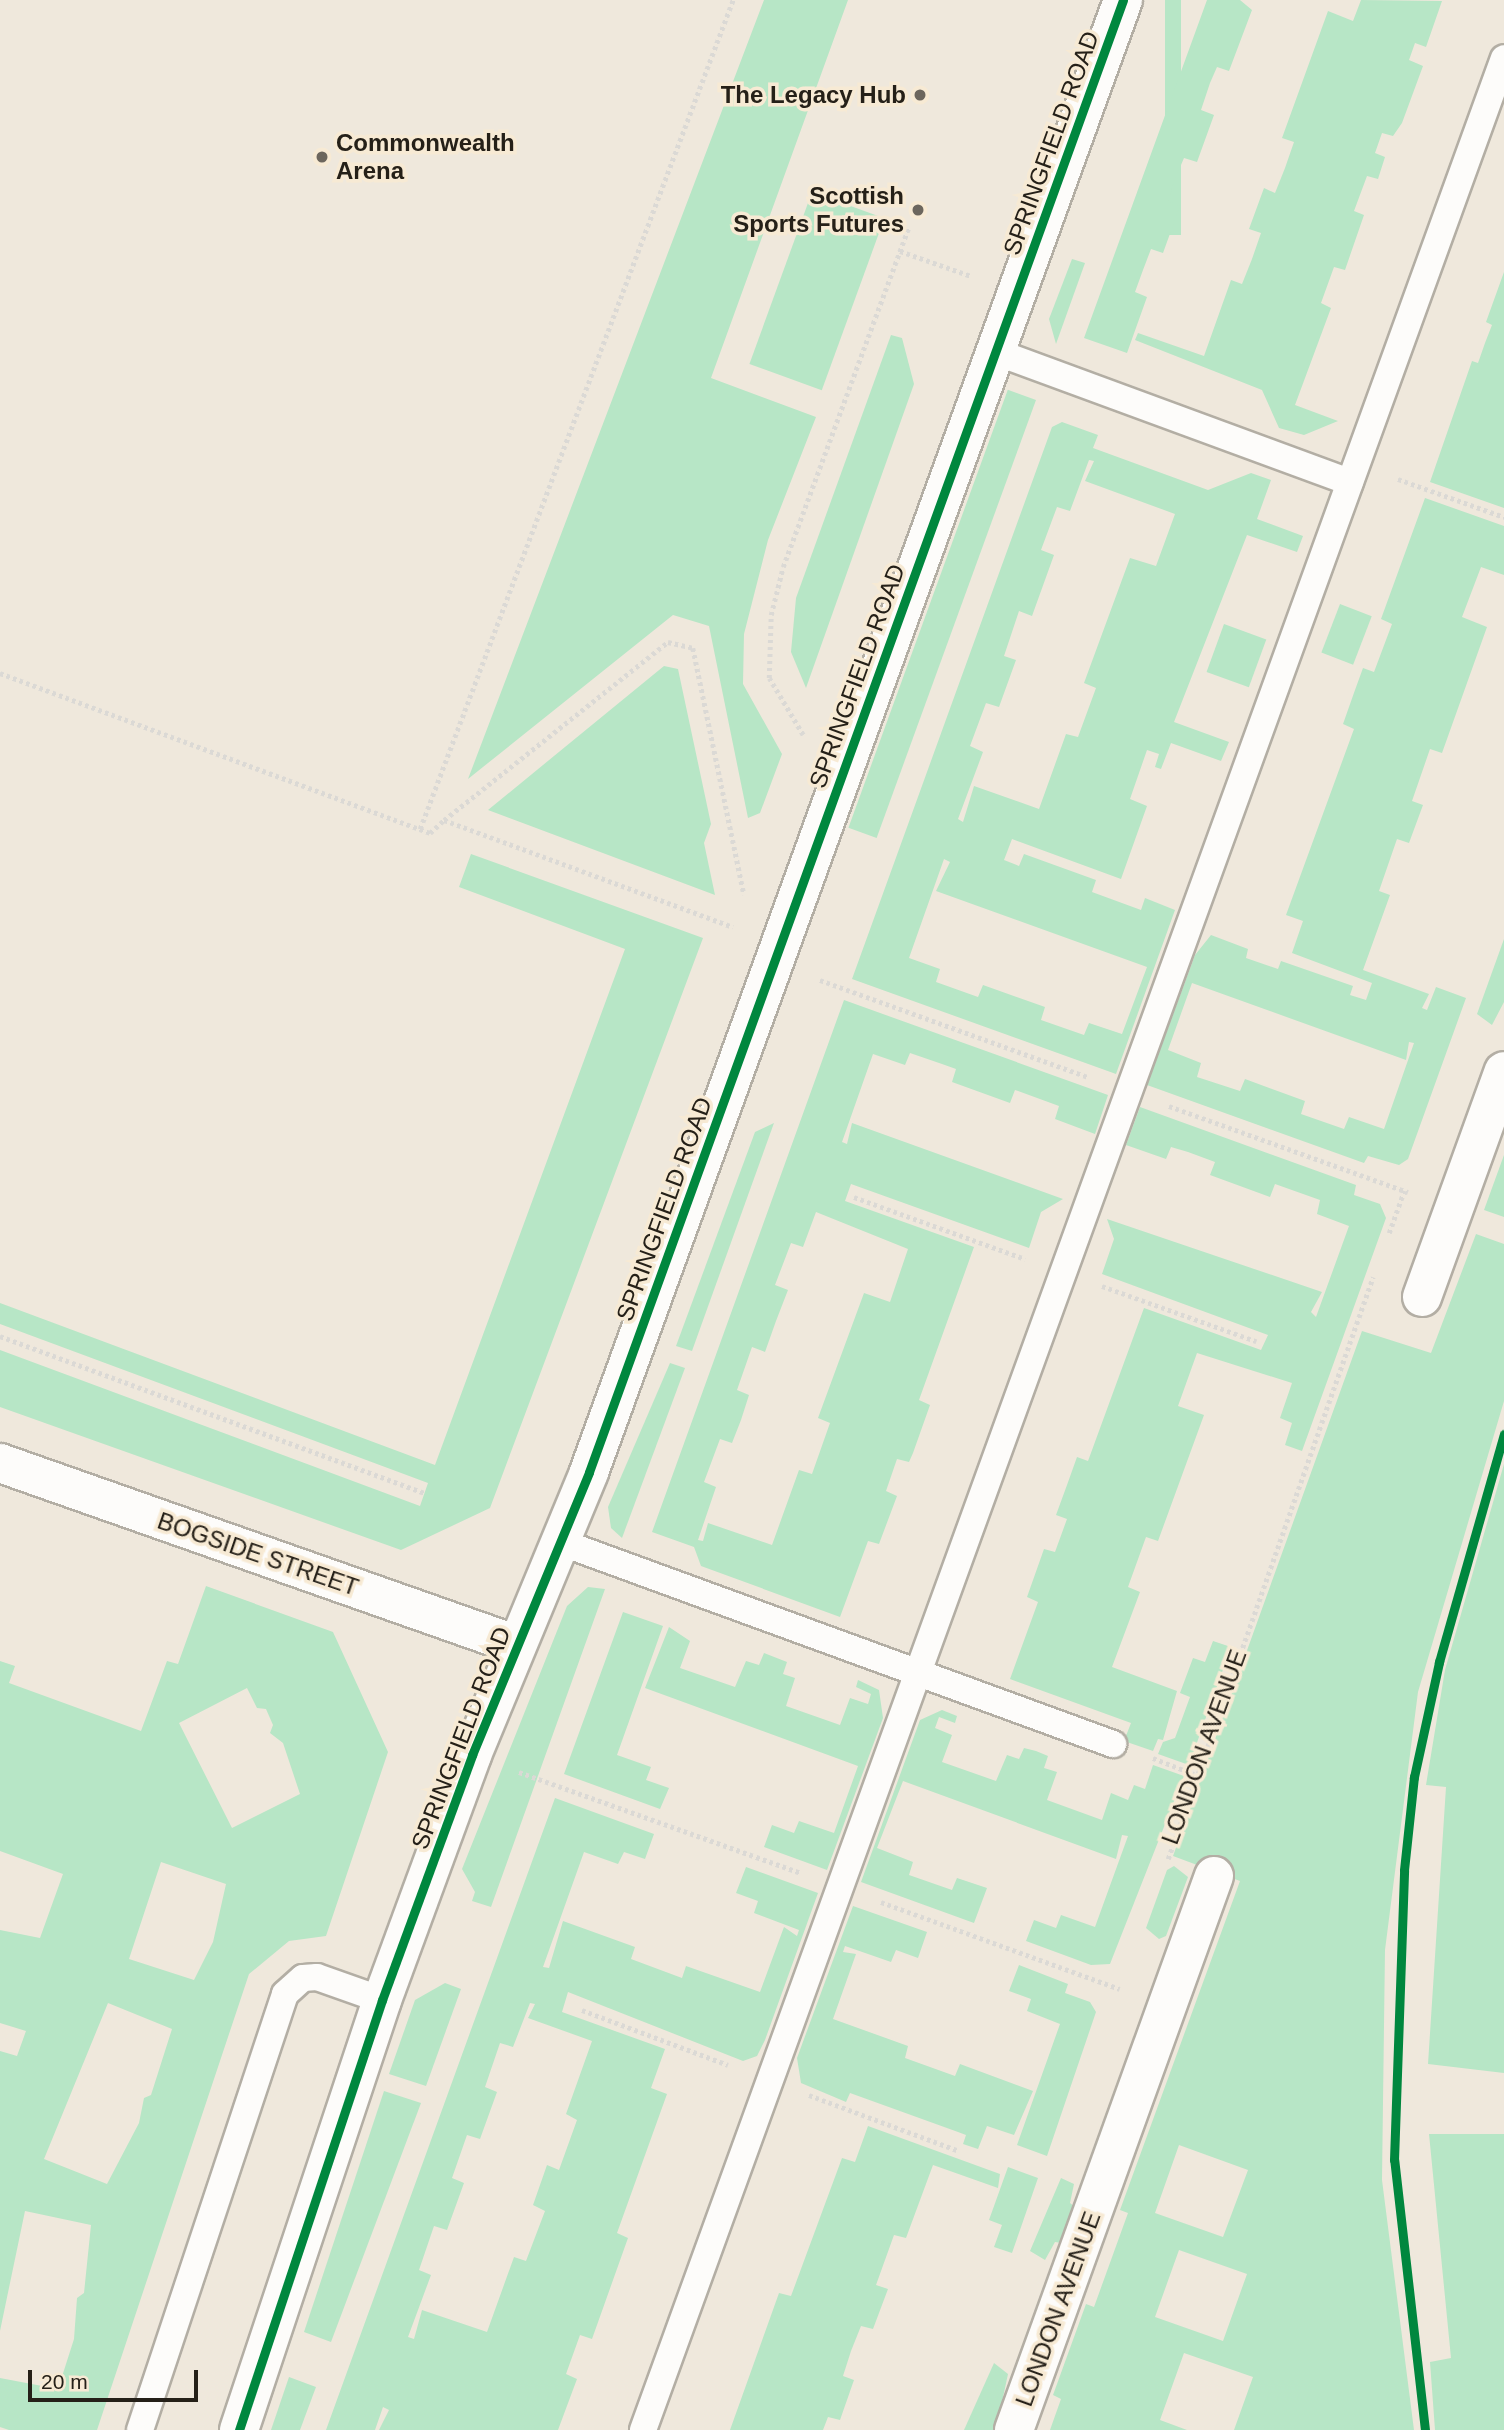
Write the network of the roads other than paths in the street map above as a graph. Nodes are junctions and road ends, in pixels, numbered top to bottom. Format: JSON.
{"nodes":[{"id":1,"x":1123,"y":0,"type":"edge"},
{"id":2,"x":1504,"y":58,"type":"edge"},
{"id":3,"x":996,"y":352,"type":"junction"},
{"id":4,"x":1354,"y":473,"type":"junction"},
{"id":5,"x":1504,"y":1070,"type":"edge"},
{"id":6,"x":1422,"y":1297,"type":"dead end"},
{"id":7,"x":0,"y":1463,"type":"edge"},
{"id":8,"x":560,"y":1542,"type":"junction"},
{"id":9,"x":517,"y":1645,"type":"junction"},
{"id":10,"x":918,"y":1674,"type":"junction"},
{"id":11,"x":1113,"y":1744,"type":"dead end"},
{"id":12,"x":1214,"y":1876,"type":"road end"},
{"id":13,"x":382,"y":2000,"type":"junction"},
{"id":14,"x":140,"y":2430,"type":"edge"},
{"id":15,"x":239,"y":2430,"type":"edge"},
{"id":16,"x":643,"y":2430,"type":"edge"},
{"id":17,"x":1014,"y":2430,"type":"edge"}],
"edges":[{"from":1,"to":3,"type":"street","name":"SPRINGFIELD ROAD"},
{"from":2,"to":4,"type":"lane"},
{"from":3,"to":4,"type":"lane"},
{"from":3,"to":8,"type":"street","name":"SPRINGFIELD ROAD"},
{"from":4,"to":10,"type":"lane"},
{"from":5,"to":6,"type":"street"},
{"from":7,"to":9,"type":"street","name":"BOGSIDE STREET"},
{"from":8,"to":9,"type":"street","name":"SPRINGFIELD ROAD"},
{"from":8,"to":10,"type":"lane"},
{"from":9,"to":13,"type":"street","name":"SPRINGFIELD ROAD"},
{"from":10,"to":11,"type":"lane"},
{"from":10,"to":16,"type":"lane"},
{"from":12,"to":17,"type":"street","name":"LONDON AVENUE"},
{"from":13,"to":14,"type":"lane"},
{"from":13,"to":15,"type":"street","name":"SPRINGFIELD ROAD"}]}
